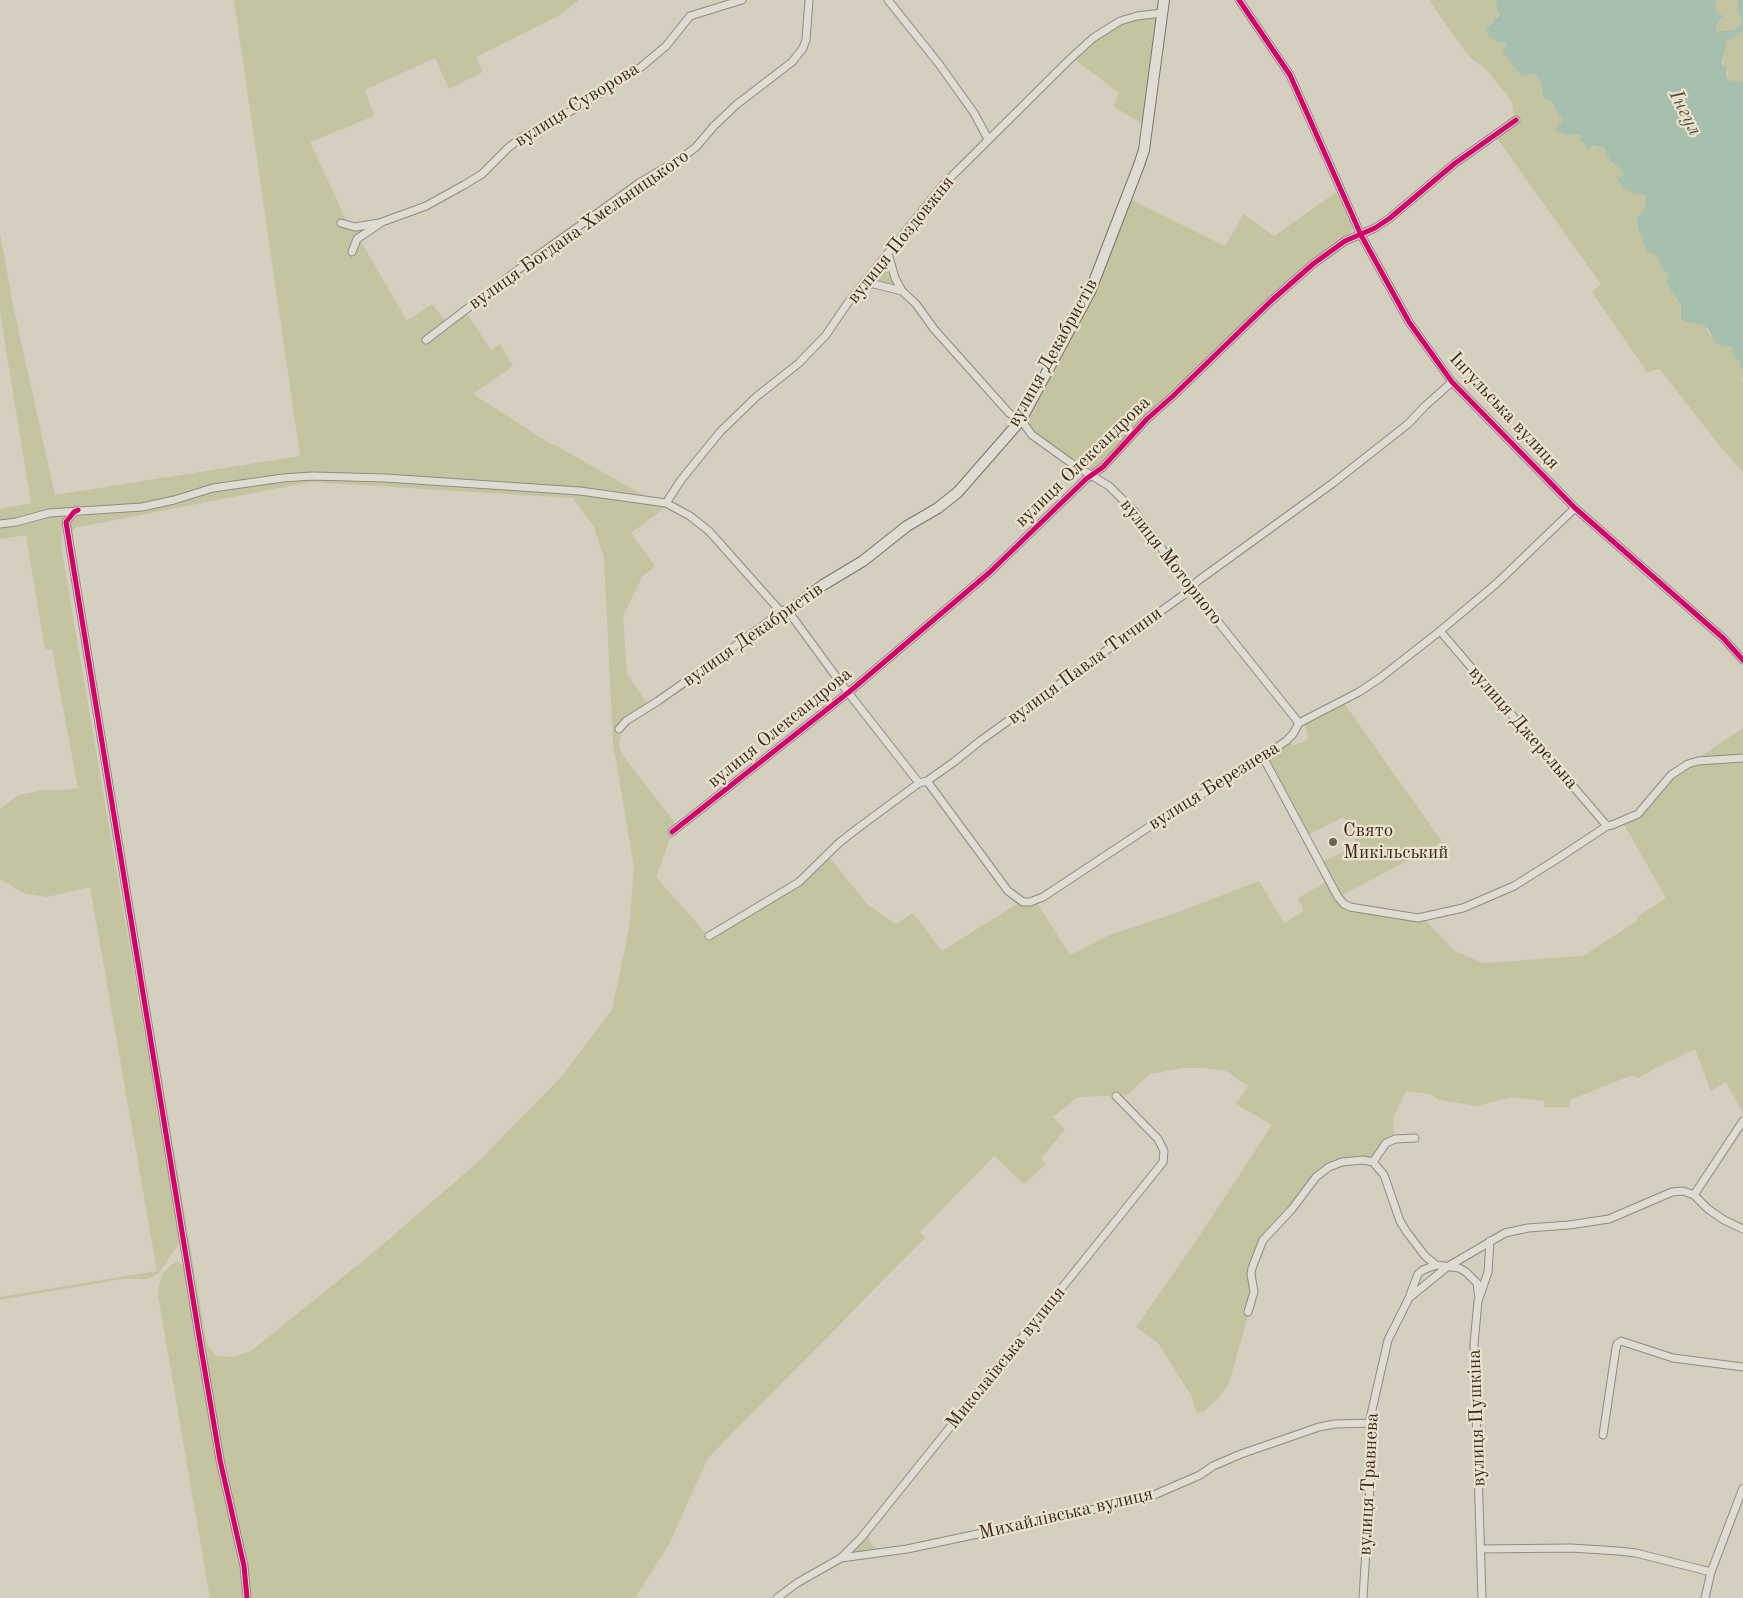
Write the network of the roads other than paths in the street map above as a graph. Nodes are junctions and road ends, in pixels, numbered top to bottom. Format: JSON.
{"nodes":[{"id":1,"x":742,"y":0,"type":"edge"},
{"id":2,"x":809,"y":0,"type":"edge"},
{"id":3,"x":888,"y":0,"type":"edge"},
{"id":4,"x":1164,"y":0,"type":"edge"},
{"id":5,"x":1239,"y":0,"type":"edge"},
{"id":6,"x":1162,"y":13,"type":"junction"},
{"id":7,"x":1516,"y":120,"type":"dead end"},
{"id":8,"x":988,"y":139,"type":"junction"},
{"id":9,"x":382,"y":222,"type":"junction"},
{"id":10,"x":341,"y":223,"type":"dead end"},
{"id":11,"x":1361,"y":235,"type":"junction"},
{"id":12,"x":352,"y":252,"type":"dead end"},
{"id":13,"x":888,"y":253,"type":"junction"},
{"id":14,"x":863,"y":284,"type":"junction"},
{"id":15,"x":902,"y":291,"type":"junction"},
{"id":16,"x":426,"y":340,"type":"dead end"},
{"id":17,"x":1452,"y":382,"type":"junction"},
{"id":18,"x":1021,"y":420,"type":"junction"},
{"id":19,"x":1092,"y":475,"type":"junction"},
{"id":20,"x":666,"y":503,"type":"junction"},
{"id":21,"x":1575,"y":508,"type":"junction"},
{"id":22,"x":78,"y":510,"type":"junction"},
{"id":23,"x":63,"y":512,"type":"junction"},
{"id":24,"x":66,"y":522,"type":"junction"},
{"id":25,"x":0,"y":524,"type":"edge"},
{"id":26,"x":1191,"y":588,"type":"junction"},
{"id":27,"x":784,"y":612,"type":"junction"},
{"id":28,"x":1440,"y":631,"type":"junction"},
{"id":29,"x":1743,"y":660,"type":"edge"},
{"id":30,"x":849,"y":692,"type":"junction"},
{"id":31,"x":1299,"y":723,"type":"junction"},
{"id":32,"x":619,"y":729,"type":"dead end"},
{"id":33,"x":1263,"y":757,"type":"junction"},
{"id":34,"x":1743,"y":758,"type":"edge"},
{"id":35,"x":923,"y":782,"type":"junction"},
{"id":36,"x":1607,"y":826,"type":"junction"},
{"id":37,"x":672,"y":832,"type":"dead end"},
{"id":38,"x":709,"y":936,"type":"dead end"},
{"id":39,"x":1116,"y":1096,"type":"dead end"},
{"id":40,"x":1743,"y":1121,"type":"edge"},
{"id":41,"x":1414,"y":1138,"type":"dead end"},
{"id":42,"x":1374,"y":1162,"type":"junction"},
{"id":43,"x":1694,"y":1195,"type":"junction"},
{"id":44,"x":1743,"y":1229,"type":"edge"},
{"id":45,"x":1490,"y":1241,"type":"junction"},
{"id":46,"x":1436,"y":1265,"type":"junction"},
{"id":47,"x":1447,"y":1266,"type":"junction"},
{"id":48,"x":1409,"y":1298,"type":"junction"},
{"id":49,"x":1479,"y":1298,"type":"junction"},
{"id":50,"x":1248,"y":1312,"type":"dead end"},
{"id":51,"x":1743,"y":1367,"type":"edge"},
{"id":52,"x":1368,"y":1423,"type":"junction"},
{"id":53,"x":1603,"y":1435,"type":"dead end"},
{"id":54,"x":1743,"y":1488,"type":"edge"},
{"id":55,"x":1481,"y":1549,"type":"junction"},
{"id":56,"x":841,"y":1558,"type":"junction"},
{"id":57,"x":1711,"y":1572,"type":"junction"},
{"id":58,"x":247,"y":1598,"type":"edge"},
{"id":59,"x":778,"y":1598,"type":"edge"},
{"id":60,"x":1363,"y":1598,"type":"edge"},
{"id":61,"x":1482,"y":1598,"type":"edge"},
{"id":62,"x":1705,"y":1598,"type":"edge"}],
"edges":[{"from":1,"to":9,"type":"street","name":"вулиця Суворова"},
{"from":2,"to":16,"type":"street","name":"вулиця Богдана Хмельницького"},
{"from":3,"to":8,"type":"street"},
{"from":4,"to":6,"type":"street","name":"вулиця Декабристів"},
{"from":5,"to":11,"type":"street","name":"Інгульська вулиця"},
{"from":6,"to":8,"type":"street","name":"вулиця Поздовжня"},
{"from":6,"to":18,"type":"street","name":"вулиця Декабристів"},
{"from":7,"to":11,"type":"street","name":"вулиця Олександрова"},
{"from":8,"to":13,"type":"street","name":"вулиця Поздовжня"},
{"from":9,"to":10,"type":"street","name":"вулиця Суворова"},
{"from":9,"to":12,"type":"street","name":"вулиця Суворова"},
{"from":11,"to":17,"type":"street","name":"Інгульська вулиця"},
{"from":11,"to":19,"type":"street","name":"вулиця Олександрова"},
{"from":13,"to":14,"type":"street","name":"вулиця Поздовжня"},
{"from":13,"to":15,"type":"street","name":"вулиця Моторного"},
{"from":14,"to":15,"type":"street"},
{"from":14,"to":20,"type":"street","name":"вулиця Поздовжня"},
{"from":15,"to":18,"type":"street","name":"вулиця Моторного"},
{"from":17,"to":21,"type":"street","name":"Інгульська вулиця"},
{"from":17,"to":26,"type":"street","name":"вулиця Павла Тичини"},
{"from":18,"to":19,"type":"street","name":"вулиця Моторного"},
{"from":18,"to":27,"type":"street","name":"вулиця Декабристів"},
{"from":19,"to":26,"type":"street","name":"вулиця Моторного"},
{"from":19,"to":30,"type":"street","name":"вулиця Олександрова"},
{"from":20,"to":22,"type":"street"},
{"from":20,"to":27,"type":"street"},
{"from":21,"to":28,"type":"street","name":"вулиця Березнева"},
{"from":21,"to":29,"type":"street","name":"Інгульська вулиця"},
{"from":22,"to":23,"type":"street"},
{"from":22,"to":24,"type":"street"},
{"from":23,"to":24,"type":"street"},
{"from":23,"to":25,"type":"street"},
{"from":24,"to":58,"type":"street"},
{"from":26,"to":31,"type":"street","name":"вулиця Моторного"},
{"from":26,"to":35,"type":"street","name":"вулиця Павла Тичини"},
{"from":27,"to":30,"type":"street"},
{"from":27,"to":32,"type":"street","name":"вулиця Декабристів"},
{"from":28,"to":31,"type":"street","name":"вулиця Березнева"},
{"from":28,"to":36,"type":"street","name":"вулиця Джерельна"},
{"from":30,"to":35,"type":"street"},
{"from":30,"to":37,"type":"street","name":"вулиця Олександрова"},
{"from":31,"to":33,"type":"street","name":"вулиця Березнева"},
{"from":33,"to":35,"type":"street","name":"вулиця Березнева"},
{"from":33,"to":36,"type":"street"},
{"from":34,"to":36,"type":"street"},
{"from":35,"to":38,"type":"street","name":"вулиця Павла Тичини"},
{"from":39,"to":56,"type":"street","name":"Миколаївська вулиця"},
{"from":40,"to":43,"type":"street"},
{"from":41,"to":42,"type":"street"},
{"from":42,"to":46,"type":"street"},
{"from":42,"to":50,"type":"street"},
{"from":43,"to":44,"type":"street"},
{"from":43,"to":45,"type":"street","name":"вулиця Травнева"},
{"from":45,"to":47,"type":"street","name":"вулиця Травнева"},
{"from":45,"to":49,"type":"street","name":"вулиця Пушкіна"},
{"from":46,"to":47,"type":"street"},
{"from":46,"to":48,"type":"street"},
{"from":47,"to":48,"type":"street","name":"вулиця Травнева"},
{"from":47,"to":49,"type":"street"},
{"from":48,"to":52,"type":"street","name":"вулиця Травнева"},
{"from":49,"to":55,"type":"street","name":"вулиця Пушкіна"},
{"from":51,"to":53,"type":"street"},
{"from":52,"to":56,"type":"street","name":"Михайлівська вулиця"},
{"from":52,"to":60,"type":"street","name":"вулиця Травнева"},
{"from":54,"to":57,"type":"street"},
{"from":55,"to":57,"type":"street"},
{"from":55,"to":61,"type":"street","name":"вулиця Пушкіна"},
{"from":56,"to":59,"type":"street","name":"Миколаївська вулиця"},
{"from":57,"to":62,"type":"street"}]}
